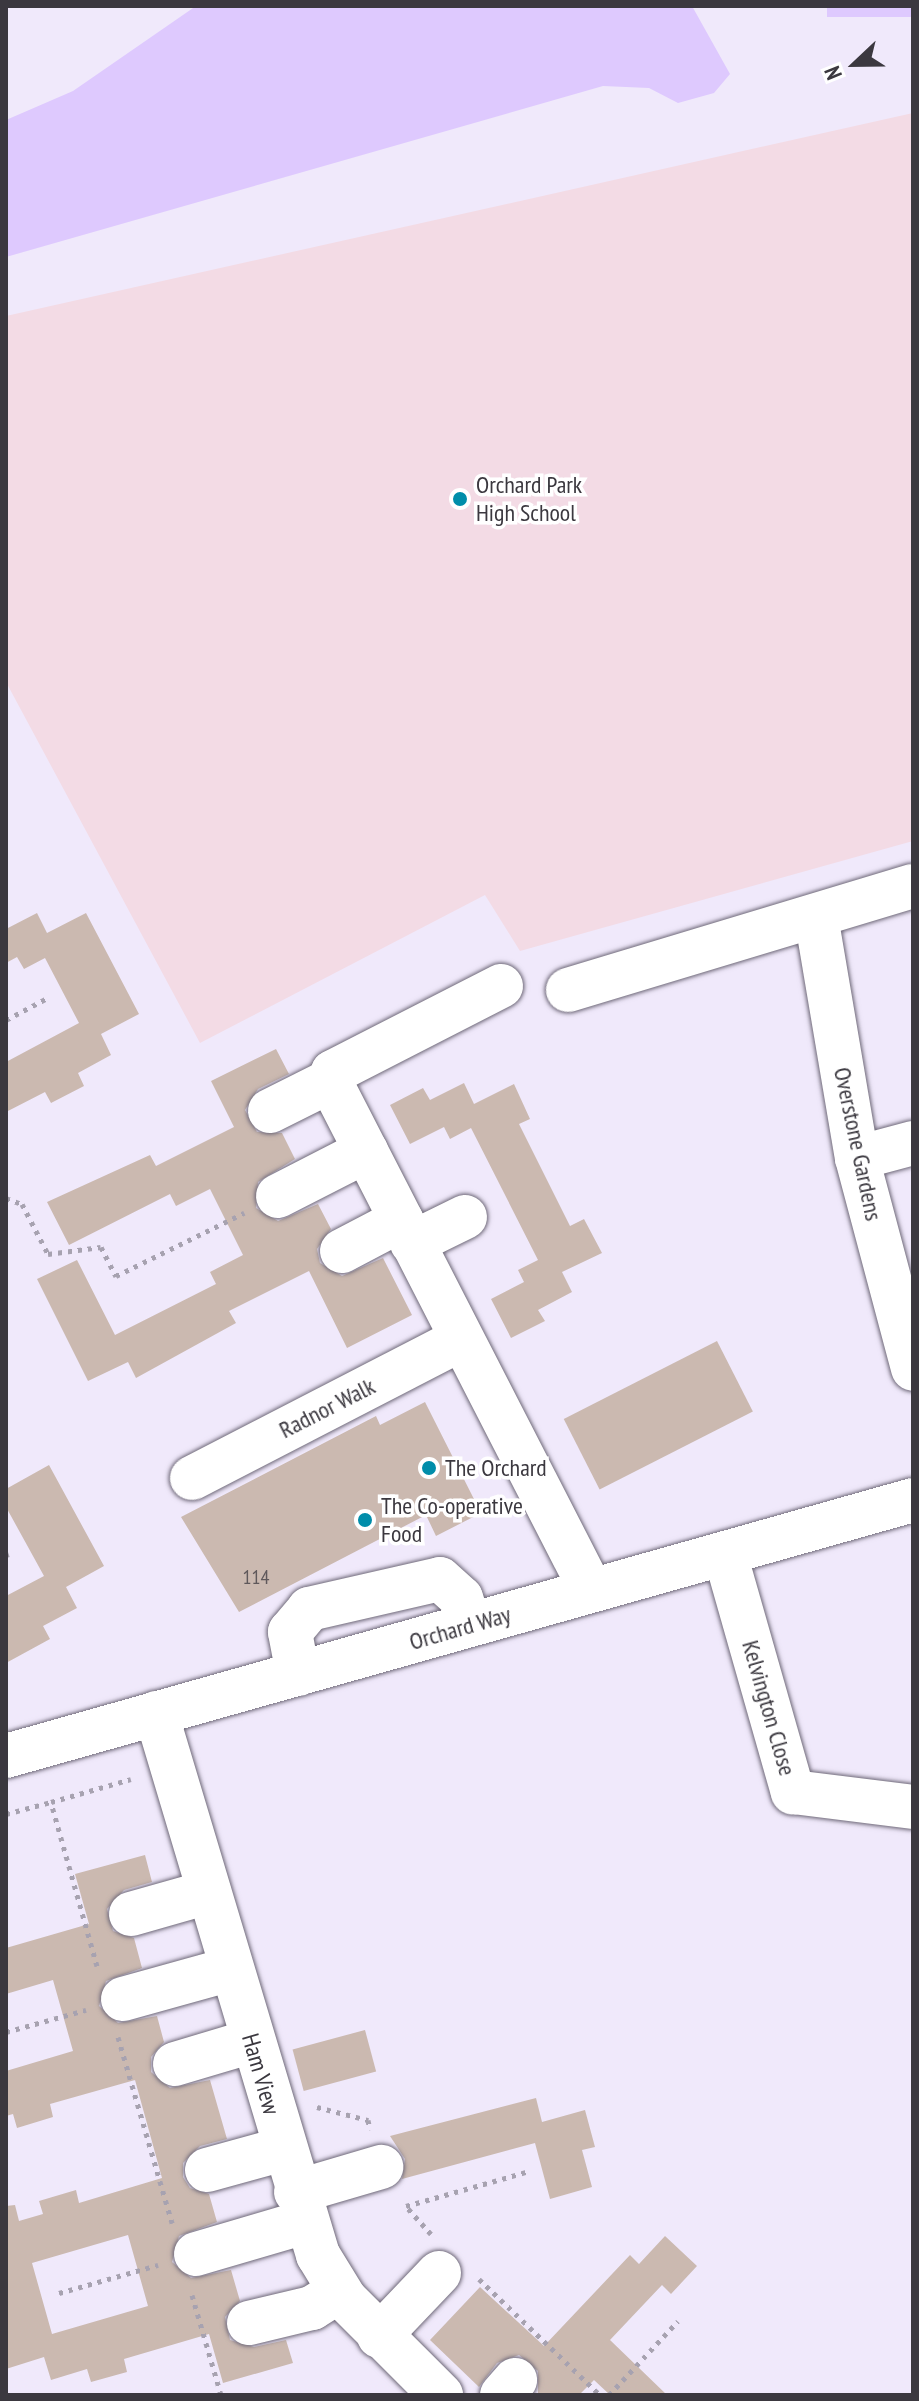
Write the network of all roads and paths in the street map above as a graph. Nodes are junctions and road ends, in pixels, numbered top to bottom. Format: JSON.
{"nodes":[{"id":1,"x":913,"y":886,"type":"edge"},
{"id":2,"x":816,"y":916,"type":"junction"},
{"id":3,"x":501,"y":986,"type":"dead end"},
{"id":4,"x":568,"y":990,"type":"dead end"},
{"id":5,"x":49,"y":997,"type":"dead end"},
{"id":6,"x":6,"y":1020,"type":"edge"},
{"id":7,"x":331,"y":1076,"type":"junction"},
{"id":8,"x":270,"y":1111,"type":"dead end"},
{"id":9,"x":913,"y":1143,"type":"edge"},
{"id":10,"x":366,"y":1151,"type":"junction"},
{"id":11,"x":857,"y":1158,"type":"junction"},
{"id":12,"x":6,"y":1198,"type":"edge"},
{"id":13,"x":264,"y":1203,"type":"joint"},
{"id":14,"x":465,"y":1217,"type":"dead end"},
{"id":15,"x":407,"y":1231,"type":"junction"},
{"id":16,"x":342,"y":1251,"type":"dead end"},
{"id":17,"x":461,"y":1339,"type":"junction"},
{"id":18,"x":913,"y":1369,"type":"edge"},
{"id":19,"x":192,"y":1478,"type":"dead end"},
{"id":20,"x":913,"y":1500,"type":"edge"},
{"id":21,"x":725,"y":1554,"type":"junction"},
{"id":22,"x":591,"y":1590,"type":"junction"},
{"id":23,"x":470,"y":1625,"type":"junction"},
{"id":24,"x":298,"y":1674,"type":"junction"},
{"id":25,"x":156,"y":1713,"type":"junction"},
{"id":26,"x":6,"y":1756,"type":"edge"},
{"id":27,"x":51,"y":1802,"type":"junction"},
{"id":28,"x":913,"y":1807,"type":"edge"},
{"id":29,"x":6,"y":1814,"type":"edge"},
{"id":30,"x":209,"y":1892,"type":"junction"},
{"id":31,"x":131,"y":1914,"type":"dead end"},
{"id":32,"x":231,"y":1969,"type":"junction"},
{"id":33,"x":110,"y":2003,"type":"junction"},
{"id":34,"x":6,"y":2032,"type":"edge"},
{"id":35,"x":252,"y":2041,"type":"junction"},
{"id":36,"x":175,"y":2064,"type":"dead end"},
{"id":37,"x":283,"y":2149,"type":"junction"},
{"id":38,"x":381,"y":2167,"type":"dead end"},
{"id":39,"x":207,"y":2170,"type":"dead end"},
{"id":40,"x":526,"y":2172,"type":"dead end"},
{"id":41,"x":300,"y":2207,"type":"junction"},
{"id":42,"x":181,"y":2258,"type":"junction"},
{"id":43,"x":449,"y":2262,"type":"junction"},
{"id":44,"x":339,"y":2291,"type":"junction"},
{"id":45,"x":59,"y":2293,"type":"dead end"},
{"id":46,"x":678,"y":2321,"type":"dead end"},
{"id":47,"x":249,"y":2323,"type":"dead end"},
{"id":48,"x":379,"y":2336,"type":"junction"},
{"id":49,"x":432,"y":2392,"type":"edge"},
{"id":50,"x":221,"y":2395,"type":"edge"},
{"id":51,"x":600,"y":2395,"type":"edge"},
{"id":52,"x":609,"y":2395,"type":"edge"}],
"edges":[{"from":1,"to":2,"type":"street"},
{"from":2,"to":4,"type":"street"},
{"from":2,"to":11,"type":"street","name":"Overstone Gardens"},
{"from":3,"to":7,"type":"street"},
{"from":5,"to":6,"type":"path"},
{"from":7,"to":8,"type":"street"},
{"from":7,"to":10,"type":"street"},
{"from":9,"to":11,"type":"street"},
{"from":10,"to":13,"type":"street"},
{"from":10,"to":15,"type":"street"},
{"from":11,"to":18,"type":"street","name":"Overstone Gardens"},
{"from":12,"to":13,"type":"path"},
{"from":14,"to":15,"type":"street"},
{"from":15,"to":16,"type":"street"},
{"from":15,"to":17,"type":"street"},
{"from":17,"to":19,"type":"street","name":"Radnor Walk"},
{"from":17,"to":22,"type":"street"},
{"from":20,"to":21,"type":"street","name":"Orchard Way"},
{"from":21,"to":22,"type":"street","name":"Orchard Way"},
{"from":21,"to":28,"type":"street","name":"Kelvington Close"},
{"from":22,"to":23,"type":"street","name":"Orchard Way"},
{"from":23,"to":24,"type":"street","name":"Orchard Way"},
{"from":23,"to":24,"type":"street"},
{"from":24,"to":25,"type":"street","name":"Orchard Way"},
{"from":25,"to":26,"type":"street","name":"Orchard Way"},
{"from":25,"to":27,"type":"path"},
{"from":25,"to":30,"type":"street","name":"Ham View"},
{"from":27,"to":29,"type":"path"},
{"from":27,"to":33,"type":"path"},
{"from":30,"to":31,"type":"street"},
{"from":30,"to":32,"type":"street","name":"Ham View"},
{"from":32,"to":33,"type":"street"},
{"from":32,"to":35,"type":"street","name":"Ham View"},
{"from":33,"to":34,"type":"path"},
{"from":33,"to":42,"type":"path"},
{"from":35,"to":36,"type":"street"},
{"from":35,"to":37,"type":"street","name":"Ham View"},
{"from":37,"to":39,"type":"street"},
{"from":37,"to":41,"type":"street","name":"Ham View"},
{"from":38,"to":41,"type":"street"},
{"from":40,"to":43,"type":"path"},
{"from":41,"to":42,"type":"street"},
{"from":41,"to":44,"type":"street","name":"Ham View"},
{"from":42,"to":45,"type":"path"},
{"from":42,"to":50,"type":"path"},
{"from":43,"to":48,"type":"street"},
{"from":43,"to":51,"type":"path"},
{"from":44,"to":47,"type":"street"},
{"from":44,"to":48,"type":"street","name":"Ham View"},
{"from":46,"to":52,"type":"path"},
{"from":48,"to":49,"type":"street","name":"Ham View"}]}
